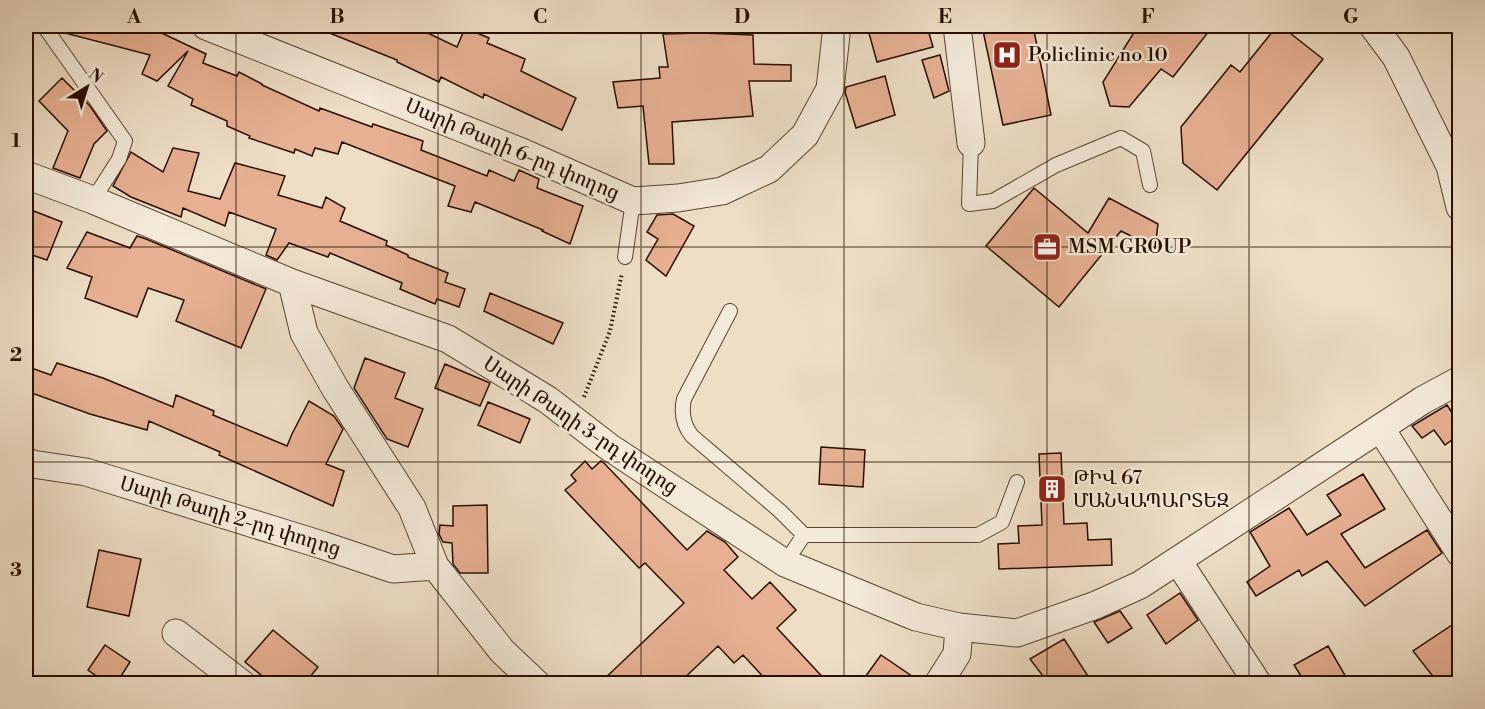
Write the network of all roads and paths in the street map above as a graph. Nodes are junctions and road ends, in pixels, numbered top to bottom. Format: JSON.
{"nodes":[{"id":1,"x":45,"y":26,"type":"edge"},
{"id":2,"x":206,"y":26,"type":"edge"},
{"id":3,"x":837,"y":26,"type":"edge"},
{"id":4,"x":957,"y":26,"type":"edge"},
{"id":5,"x":1373,"y":26,"type":"edge"},
{"id":6,"x":971,"y":143,"type":"joint"},
{"id":7,"x":26,"y":175,"type":"edge"},
{"id":8,"x":1150,"y":185,"type":"dead end"},
{"id":9,"x":93,"y":200,"type":"junction"},
{"id":10,"x":633,"y":201,"type":"junction"},
{"id":11,"x":1460,"y":207,"type":"edge"},
{"id":12,"x":625,"y":257,"type":"joint"},
{"id":13,"x":292,"y":283,"type":"junction"},
{"id":14,"x":730,"y":311,"type":"dead end"},
{"id":15,"x":1460,"y":380,"type":"edge"},
{"id":16,"x":548,"y":400,"type":"junction"},
{"id":17,"x":1381,"y":429,"type":"junction"},
{"id":18,"x":26,"y":461,"type":"edge"},
{"id":19,"x":1017,"y":483,"type":"dead end"},
{"id":20,"x":804,"y":535,"type":"junction"},
{"id":21,"x":1460,"y":553,"type":"edge"},
{"id":22,"x":1178,"y":561,"type":"junction"},
{"id":23,"x":785,"y":563,"type":"junction"},
{"id":24,"x":435,"y":566,"type":"junction"},
{"id":25,"x":959,"y":627,"type":"junction"},
{"id":26,"x":176,"y":633,"type":"dead end"},
{"id":27,"x":242,"y":684,"type":"edge"},
{"id":28,"x":537,"y":684,"type":"edge"},
{"id":29,"x":938,"y":684,"type":"edge"},
{"id":30,"x":1258,"y":684,"type":"edge"}],
"edges":[{"from":1,"to":9,"type":"lane"},
{"from":2,"to":10,"type":"street","name":"Սարի Թաղի 6-րդ փողոց"},
{"from":3,"to":10,"type":"street","name":"Սարի Թաղի 6-րդ փողոց"},
{"from":4,"to":6,"type":"street"},
{"from":5,"to":11,"type":"street"},
{"from":6,"to":8,"type":"lane"},
{"from":7,"to":9,"type":"street","name":"Սարի Թաղի 3-րդ փողոց"},
{"from":9,"to":13,"type":"street","name":"Սարի Թաղի 3-րդ փողոց"},
{"from":10,"to":12,"type":"lane"},
{"from":12,"to":16,"type":"path"},
{"from":13,"to":16,"type":"street","name":"Սարի Թաղի 3-րդ փողոց"},
{"from":13,"to":24,"type":"street"},
{"from":14,"to":20,"type":"lane"},
{"from":15,"to":17,"type":"street","name":"Սարի Թաղի 3-րդ փողոց"},
{"from":16,"to":23,"type":"street","name":"Սարի Թաղի 3-րդ փողոց"},
{"from":17,"to":21,"type":"street"},
{"from":17,"to":22,"type":"street","name":"Սարի Թաղի 3-րդ փողոց"},
{"from":18,"to":24,"type":"street","name":"Սարի Թաղի 2-րդ փողոց"},
{"from":19,"to":20,"type":"lane"},
{"from":20,"to":23,"type":"lane"},
{"from":22,"to":25,"type":"street","name":"Սարի Թաղի 3-րդ փողոց"},
{"from":22,"to":30,"type":"street"},
{"from":23,"to":25,"type":"street","name":"Սարի Թաղի 3-րդ փողոց"},
{"from":24,"to":28,"type":"street"},
{"from":25,"to":29,"type":"street"},
{"from":26,"to":27,"type":"street"}]}
